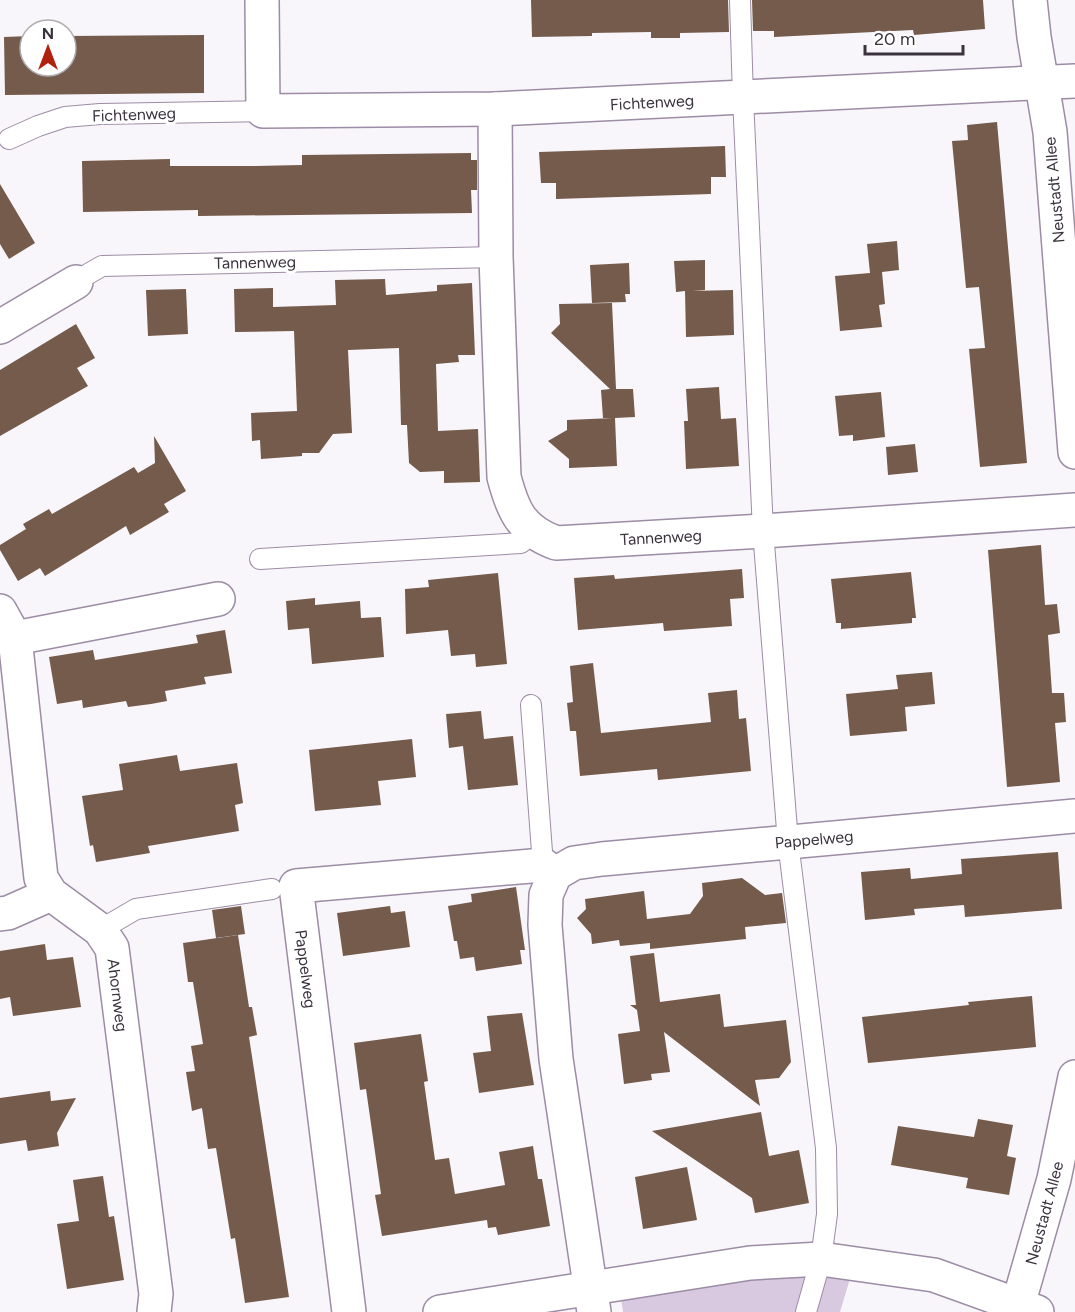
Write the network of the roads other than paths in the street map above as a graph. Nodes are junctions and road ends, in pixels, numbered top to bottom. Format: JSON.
{"nodes":[{"id":1,"x":262,"y":0,"type":"edge"},
{"id":2,"x":741,"y":0,"type":"edge"},
{"id":3,"x":1030,"y":0,"type":"edge"},
{"id":4,"x":1075,"y":81,"type":"edge"},
{"id":5,"x":1042,"y":83,"type":"junction"},
{"id":6,"x":743,"y":98,"type":"junction"},
{"id":7,"x":495,"y":109,"type":"junction"},
{"id":8,"x":262,"y":111,"type":"junction"},
{"id":9,"x":9,"y":139,"type":"dead end"},
{"id":10,"x":496,"y":257,"type":"junction"},
{"id":11,"x":82,"y":278,"type":"joint"},
{"id":12,"x":0,"y":327,"type":"edge"},
{"id":13,"x":1075,"y":452,"type":"edge"},
{"id":14,"x":1075,"y":510,"type":"edge"},
{"id":15,"x":763,"y":531,"type":"junction"},
{"id":16,"x":532,"y":532,"type":"junction"},
{"id":17,"x":260,"y":559,"type":"dead end"},
{"id":18,"x":218,"y":599,"type":"dead end"},
{"id":19,"x":8,"y":624,"type":"edge"},
{"id":20,"x":531,"y":705,"type":"dead end"},
{"id":21,"x":1075,"y":816,"type":"edge"},
{"id":22,"x":788,"y":842,"type":"junction"},
{"id":23,"x":549,"y":869,"type":"junction"},
{"id":24,"x":272,"y":889,"type":"dead end"},
{"id":25,"x":51,"y":894,"type":"junction"},
{"id":26,"x":0,"y":914,"type":"edge"},
{"id":27,"x":100,"y":930,"type":"junction"},
{"id":28,"x":1075,"y":1077,"type":"edge"},
{"id":29,"x":821,"y":1259,"type":"junction"},
{"id":30,"x":593,"y":1300,"type":"edge"},
{"id":31,"x":1024,"y":1310,"type":"edge"},
{"id":32,"x":154,"y":1312,"type":"edge"},
{"id":33,"x":349,"y":1312,"type":"edge"},
{"id":34,"x":440,"y":1312,"type":"edge"},
{"id":35,"x":806,"y":1312,"type":"edge"}],
"edges":[{"from":1,"to":8,"type":"street"},
{"from":2,"to":6,"type":"lane"},
{"from":3,"to":5,"type":"street","name":"Neustadt Allee"},
{"from":4,"to":5,"type":"street","name":"Fichtenweg"},
{"from":5,"to":6,"type":"street","name":"Fichtenweg"},
{"from":5,"to":13,"type":"street","name":"Neustadt Allee"},
{"from":6,"to":7,"type":"street","name":"Fichtenweg"},
{"from":6,"to":15,"type":"lane"},
{"from":7,"to":8,"type":"street","name":"Fichtenweg"},
{"from":7,"to":10,"type":"street"},
{"from":8,"to":9,"type":"lane","name":"Fichtenweg"},
{"from":10,"to":11,"type":"lane","name":"Tannenweg"},
{"from":10,"to":16,"type":"street"},
{"from":11,"to":12,"type":"street"},
{"from":14,"to":15,"type":"street","name":"Tannenweg"},
{"from":15,"to":16,"type":"street","name":"Tannenweg"},
{"from":15,"to":22,"type":"lane"},
{"from":16,"to":17,"type":"lane"},
{"from":18,"to":19,"type":"street"},
{"from":19,"to":25,"type":"street"},
{"from":20,"to":23,"type":"lane"},
{"from":21,"to":22,"type":"street","name":"Pappelweg"},
{"from":22,"to":23,"type":"street","name":"Pappelweg"},
{"from":22,"to":29,"type":"lane"},
{"from":23,"to":30,"type":"street"},
{"from":23,"to":33,"type":"street","name":"Pappelweg"},
{"from":24,"to":27,"type":"lane"},
{"from":25,"to":26,"type":"street"},
{"from":25,"to":27,"type":"street","name":"Ahornweg"},
{"from":27,"to":32,"type":"street","name":"Ahornweg"},
{"from":28,"to":31,"type":"street","name":"Neustadt Allee"},
{"from":29,"to":30,"type":"street"},
{"from":29,"to":31,"type":"street"},
{"from":29,"to":35,"type":"lane"},
{"from":30,"to":34,"type":"street"}]}
